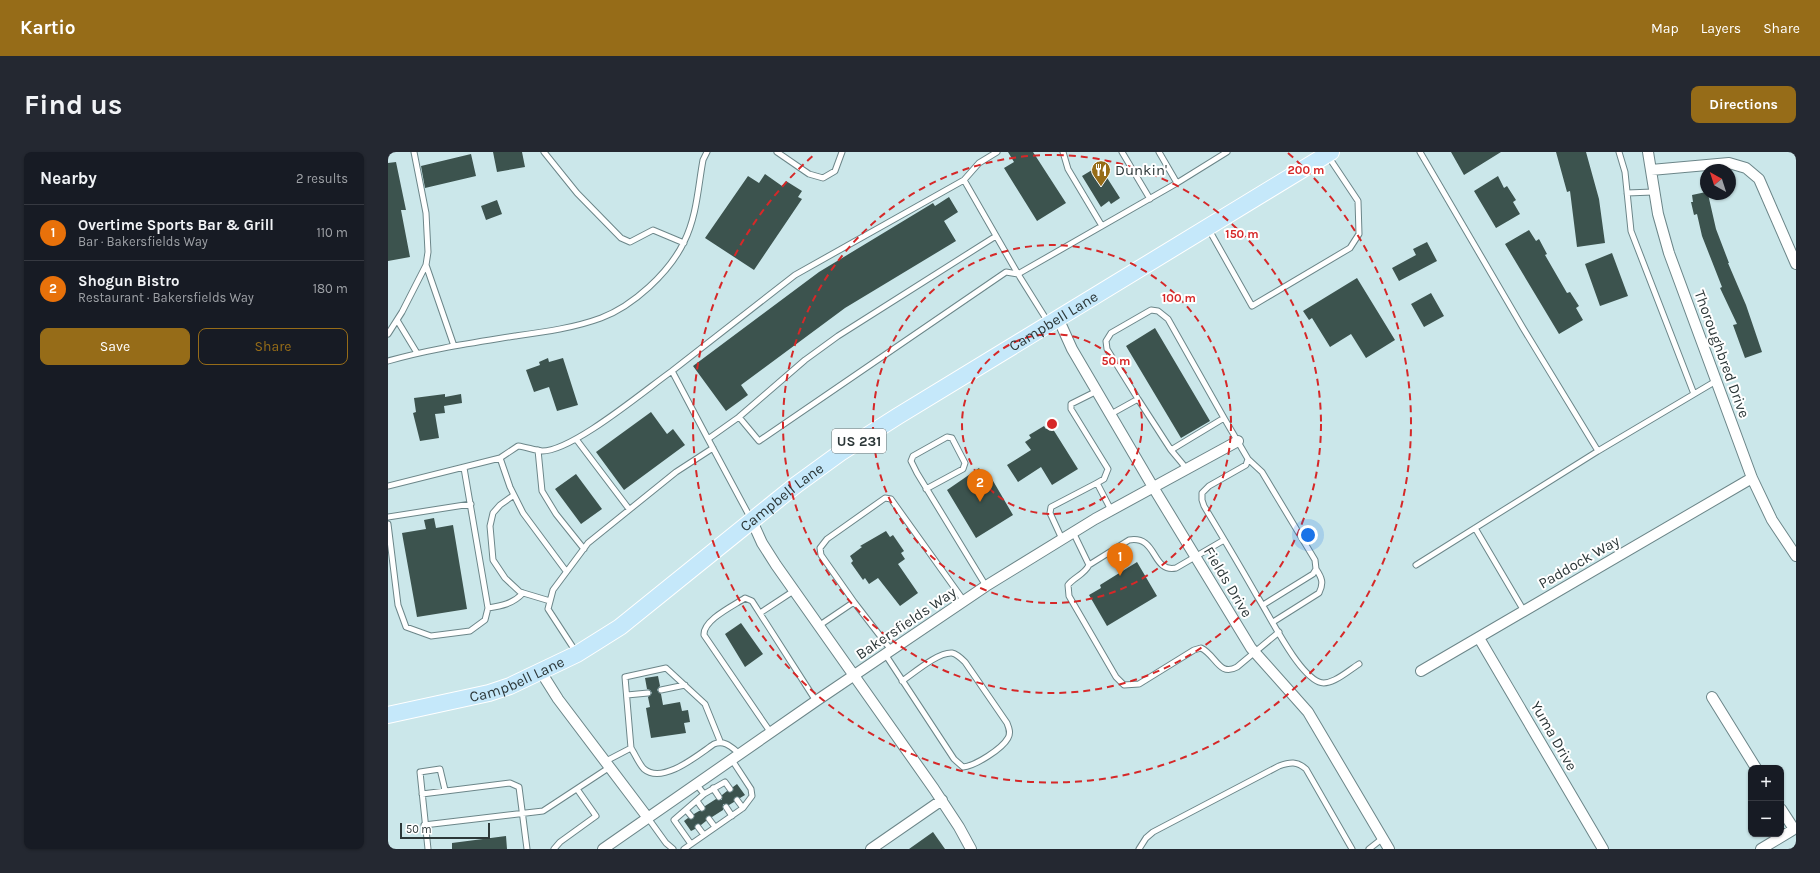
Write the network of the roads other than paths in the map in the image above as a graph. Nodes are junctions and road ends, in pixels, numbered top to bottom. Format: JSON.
{"nodes":[{"id":1,"x":414,"y":152,"type":"edge"},
{"id":2,"x":544,"y":152,"type":"edge"},
{"id":3,"x":707,"y":152,"type":"edge"},
{"id":4,"x":777,"y":152,"type":"edge"},
{"id":5,"x":842,"y":152,"type":"edge"},
{"id":6,"x":997,"y":152,"type":"edge"},
{"id":7,"x":1062,"y":152,"type":"edge"},
{"id":8,"x":1122,"y":152,"type":"edge"},
{"id":9,"x":1159,"y":152,"type":"edge"},
{"id":10,"x":1227,"y":152,"type":"edge"},
{"id":11,"x":1420,"y":152,"type":"edge"},
{"id":12,"x":1619,"y":152,"type":"edge"},
{"id":13,"x":1648,"y":152,"type":"edge"},
{"id":14,"x":1329,"y":153,"type":"edge"},
{"id":15,"x":1651,"y":170,"type":"junction"},
{"id":16,"x":964,"y":180,"type":"junction"},
{"id":17,"x":1177,"y":183,"type":"junction"},
{"id":18,"x":1653,"y":192,"type":"junction"},
{"id":19,"x":1627,"y":193,"type":"junction"},
{"id":20,"x":1150,"y":199,"type":"junction"},
{"id":21,"x":1102,"y":226,"type":"junction"},
{"id":22,"x":1208,"y":227,"type":"junction"},
{"id":23,"x":996,"y":236,"type":"junction"},
{"id":24,"x":684,"y":243,"type":"junction"},
{"id":25,"x":1796,"y":264,"type":"edge"},
{"id":26,"x":426,"y":265,"type":"junction"},
{"id":27,"x":1018,"y":274,"type":"junction"},
{"id":28,"x":397,"y":320,"type":"junction"},
{"id":29,"x":1054,"y":321,"type":"junction"},
{"id":30,"x":388,"y":334,"type":"edge"},
{"id":31,"x":454,"y":346,"type":"junction"},
{"id":32,"x":417,"y":353,"type":"junction"},
{"id":33,"x":388,"y":361,"type":"edge"},
{"id":34,"x":672,"y":371,"type":"junction"},
{"id":35,"x":1716,"y":381,"type":"junction"},
{"id":36,"x":1097,"y":391,"type":"junction"},
{"id":37,"x":1694,"y":394,"type":"junction"},
{"id":38,"x":1138,"y":399,"type":"junction"},
{"id":39,"x":1111,"y":414,"type":"junction"},
{"id":40,"x":739,"y":417,"type":"junction"},
{"id":41,"x":1224,"y":418,"type":"junction"},
{"id":42,"x":576,"y":438,"type":"junction"},
{"id":43,"x":708,"y":439,"type":"junction"},
{"id":44,"x":1238,"y":441,"type":"junction"},
{"id":45,"x":713,"y":448,"type":"junction"},
{"id":46,"x":538,"y":450,"type":"junction"},
{"id":47,"x":1171,"y":450,"type":"junction"},
{"id":48,"x":1598,"y":451,"type":"junction"},
{"id":49,"x":500,"y":458,"type":"junction"},
{"id":50,"x":1248,"y":459,"type":"junction"},
{"id":51,"x":464,"y":468,"type":"junction"},
{"id":52,"x":1186,"y":468,"type":"junction"},
{"id":53,"x":1752,"y":478,"type":"junction"},
{"id":54,"x":1097,"y":483,"type":"junction"},
{"id":55,"x":388,"y":486,"type":"edge"},
{"id":56,"x":1153,"y":487,"type":"junction"},
{"id":57,"x":926,"y":489,"type":"junction"},
{"id":58,"x":514,"y":495,"type":"junction"},
{"id":59,"x":470,"y":504,"type":"junction"},
{"id":60,"x":629,"y":510,"type":"junction"},
{"id":61,"x":1111,"y":510,"type":"junction"},
{"id":62,"x":388,"y":517,"type":"edge"},
{"id":63,"x":752,"y":521,"type":"junction"},
{"id":64,"x":388,"y":524,"type":"edge"},
{"id":65,"x":1475,"y":528,"type":"junction"},
{"id":66,"x":1073,"y":532,"type":"junction"},
{"id":67,"x":1062,"y":539,"type":"junction"},
{"id":68,"x":1224,"y":540,"type":"junction"},
{"id":69,"x":584,"y":548,"type":"junction"},
{"id":70,"x":1796,"y":556,"type":"edge"},
{"id":71,"x":1195,"y":558,"type":"junction"},
{"id":72,"x":1089,"y":564,"type":"junction"},
{"id":73,"x":1416,"y":565,"type":"dead end"},
{"id":74,"x":1316,"y":569,"type":"junction"},
{"id":75,"x":566,"y":571,"type":"junction"},
{"id":76,"x":986,"y":586,"type":"junction"},
{"id":77,"x":795,"y":590,"type":"junction"},
{"id":78,"x":523,"y":593,"type":"junction"},
{"id":79,"x":550,"y":601,"type":"junction"},
{"id":80,"x":964,"y":601,"type":"junction"},
{"id":81,"x":854,"y":602,"type":"junction"},
{"id":82,"x":1263,"y":605,"type":"junction"},
{"id":83,"x":488,"y":608,"type":"junction"},
{"id":84,"x":1524,"y":611,"type":"junction"},
{"id":85,"x":760,"y":613,"type":"junction"},
{"id":86,"x":1273,"y":622,"type":"junction"},
{"id":87,"x":820,"y":625,"type":"junction"},
{"id":88,"x":1279,"y":632,"type":"junction"},
{"id":89,"x":1479,"y":638,"type":"junction"},
{"id":90,"x":888,"y":652,"type":"junction"},
{"id":91,"x":1255,"y":653,"type":"junction"},
{"id":92,"x":578,"y":654,"type":"junction"},
{"id":93,"x":1359,"y":664,"type":"dead end"},
{"id":94,"x":541,"y":672,"type":"junction"},
{"id":95,"x":1421,"y":672,"type":"dead end"},
{"id":96,"x":854,"y":676,"type":"junction"},
{"id":97,"x":902,"y":681,"type":"junction"},
{"id":98,"x":685,"y":685,"type":"junction"},
{"id":99,"x":660,"y":690,"type":"dead end"},
{"id":100,"x":648,"y":693,"type":"dead end"},
{"id":101,"x":626,"y":695,"type":"junction"},
{"id":102,"x":1712,"y":697,"type":"dead end"},
{"id":103,"x":816,"y":701,"type":"junction"},
{"id":104,"x":388,"y":715,"type":"edge"},
{"id":105,"x":771,"y":733,"type":"junction"},
{"id":106,"x":720,"y":741,"type":"junction"},
{"id":107,"x":631,"y":748,"type":"junction"},
{"id":108,"x":736,"y":757,"type":"junction"},
{"id":109,"x":608,"y":764,"type":"junction"},
{"id":110,"x":1754,"y":765,"type":"edge"},
{"id":111,"x":697,"y":785,"type":"junction"},
{"id":112,"x":712,"y":788,"type":"junction"},
{"id":113,"x":577,"y":789,"type":"junction"},
{"id":114,"x":730,"y":789,"type":"dead end"},
{"id":115,"x":445,"y":790,"type":"junction"},
{"id":116,"x":422,"y":794,"type":"junction"},
{"id":117,"x":704,"y":794,"type":"junction"},
{"id":118,"x":719,"y":797,"type":"dead end"},
{"id":119,"x":737,"y":800,"type":"dead end"},
{"id":120,"x":942,"y":800,"type":"junction"},
{"id":121,"x":697,"y":801,"type":"junction"},
{"id":122,"x":726,"y":807,"type":"dead end"},
{"id":123,"x":702,"y":808,"type":"dead end"},
{"id":124,"x":743,"y":808,"type":"junction"},
{"id":125,"x":686,"y":810,"type":"junction"},
{"id":126,"x":1784,"y":813,"type":"edge"},
{"id":127,"x":522,"y":814,"type":"junction"},
{"id":128,"x":691,"y":816,"type":"dead end"},
{"id":129,"x":732,"y":816,"type":"junction"},
{"id":130,"x":648,"y":818,"type":"junction"},
{"id":131,"x":709,"y":819,"type":"dead end"},
{"id":132,"x":424,"y":825,"type":"junction"},
{"id":133,"x":698,"y":827,"type":"dead end"},
{"id":134,"x":715,"y":828,"type":"junction"},
{"id":135,"x":1795,"y":829,"type":"edge"},
{"id":136,"x":704,"y":835,"type":"junction"},
{"id":137,"x":1383,"y":838,"type":"junction"},
{"id":138,"x":691,"y":844,"type":"junction"},
{"id":139,"x":428,"y":849,"type":"edge"},
{"id":140,"x":527,"y":849,"type":"edge"},
{"id":141,"x":554,"y":849,"type":"edge"},
{"id":142,"x":603,"y":849,"type":"edge"},
{"id":143,"x":673,"y":849,"type":"edge"},
{"id":144,"x":684,"y":849,"type":"edge"},
{"id":145,"x":871,"y":849,"type":"edge"},
{"id":146,"x":971,"y":849,"type":"edge"},
{"id":147,"x":1139,"y":849,"type":"edge"},
{"id":148,"x":1352,"y":849,"type":"edge"},
{"id":149,"x":1369,"y":849,"type":"edge"},
{"id":150,"x":1390,"y":849,"type":"edge"},
{"id":151,"x":1603,"y":849,"type":"edge"},
{"id":152,"x":1761,"y":849,"type":"edge"}],
"edges":[{"from":1,"to":26,"type":"lane"},
{"from":2,"to":24,"type":"lane"},
{"from":3,"to":24,"type":"lane"},
{"from":4,"to":5,"type":"lane"},
{"from":6,"to":16,"type":"lane"},
{"from":7,"to":21,"type":"lane"},
{"from":8,"to":20,"type":"lane"},
{"from":9,"to":17,"type":"lane"},
{"from":10,"to":17,"type":"lane"},
{"from":11,"to":48,"type":"lane"},
{"from":12,"to":19,"type":"lane"},
{"from":13,"to":15,"type":"street","name":"Thoroughbred Drive"},
{"from":14,"to":22,"type":"main road","name":"Campbell Lane","number":"US 231"},
{"from":14,"to":22,"type":"lane"},
{"from":15,"to":18,"type":"street","name":"Thoroughbred Drive"},
{"from":15,"to":25,"type":"street"},
{"from":16,"to":23,"type":"lane"},
{"from":16,"to":34,"type":"lane"},
{"from":17,"to":20,"type":"lane"},
{"from":18,"to":19,"type":"lane"},
{"from":18,"to":35,"type":"street","name":"Thoroughbred Drive"},
{"from":19,"to":37,"type":"lane"},
{"from":20,"to":21,"type":"lane"},
{"from":21,"to":27,"type":"lane"},
{"from":22,"to":29,"type":"main road","name":"Campbell Lane","number":"US 231"},
{"from":23,"to":27,"type":"lane"},
{"from":23,"to":40,"type":"lane"},
{"from":24,"to":31,"type":"lane"},
{"from":26,"to":28,"type":"lane"},
{"from":26,"to":31,"type":"lane"},
{"from":27,"to":29,"type":"lane"},
{"from":27,"to":40,"type":"lane"},
{"from":28,"to":30,"type":"lane"},
{"from":28,"to":32,"type":"lane"},
{"from":29,"to":36,"type":"street","name":"Fields Drive"},
{"from":29,"to":63,"type":"main road","name":"Campbell Lane","number":"US 231"},
{"from":31,"to":32,"type":"lane"},
{"from":32,"to":33,"type":"lane"},
{"from":34,"to":42,"type":"lane"},
{"from":34,"to":43,"type":"lane"},
{"from":35,"to":37,"type":"lane"},
{"from":35,"to":53,"type":"street","name":"Thoroughbred Drive"},
{"from":36,"to":39,"type":"street","name":"Fields Drive"},
{"from":36,"to":54,"type":"lane"},
{"from":37,"to":48,"type":"lane"},
{"from":38,"to":39,"type":"lane"},
{"from":38,"to":41,"type":"lane"},
{"from":38,"to":47,"type":"lane"},
{"from":39,"to":56,"type":"street","name":"Fields Drive"},
{"from":40,"to":43,"type":"lane"},
{"from":41,"to":44,"type":"lane"},
{"from":41,"to":47,"type":"lane"},
{"from":42,"to":46,"type":"lane"},
{"from":42,"to":60,"type":"lane"},
{"from":43,"to":45,"type":"lane"},
{"from":44,"to":50,"type":"lane"},
{"from":44,"to":52,"type":"street","name":"Bakersfields Way"},
{"from":45,"to":60,"type":"lane"},
{"from":45,"to":63,"type":"lane"},
{"from":46,"to":49,"type":"lane"},
{"from":46,"to":69,"type":"lane"},
{"from":47,"to":52,"type":"lane"},
{"from":48,"to":65,"type":"lane"},
{"from":49,"to":51,"type":"lane"},
{"from":49,"to":58,"type":"lane"},
{"from":50,"to":68,"type":"lane"},
{"from":50,"to":74,"type":"lane"},
{"from":51,"to":55,"type":"lane"},
{"from":51,"to":59,"type":"lane"},
{"from":52,"to":56,"type":"street","name":"Bakersfields Way"},
{"from":53,"to":70,"type":"street","name":"Thoroughbred Drive"},
{"from":53,"to":84,"type":"street","name":"Paddock Way"},
{"from":54,"to":61,"type":"lane"},
{"from":54,"to":67,"type":"lane"},
{"from":56,"to":61,"type":"street","name":"Bakersfields Way"},
{"from":56,"to":71,"type":"street","name":"Fields Drive"},
{"from":57,"to":57,"type":"lane"},
{"from":57,"to":76,"type":"lane"},
{"from":58,"to":75,"type":"lane"},
{"from":58,"to":78,"type":"lane"},
{"from":59,"to":62,"type":"lane"},
{"from":59,"to":83,"type":"lane"},
{"from":60,"to":69,"type":"lane"},
{"from":61,"to":66,"type":"street","name":"Bakersfields Way"},
{"from":63,"to":77,"type":"street"},
{"from":63,"to":92,"type":"main road","name":"Campbell Lane","number":"US 231"},
{"from":64,"to":83,"type":"lane"},
{"from":65,"to":73,"type":"lane"},
{"from":65,"to":84,"type":"lane"},
{"from":66,"to":67,"type":"street","name":"Bakersfields Way"},
{"from":66,"to":72,"type":"lane"},
{"from":67,"to":76,"type":"street","name":"Bakersfields Way"},
{"from":68,"to":71,"type":"lane"},
{"from":68,"to":82,"type":"lane"},
{"from":69,"to":75,"type":"lane"},
{"from":71,"to":72,"type":"lane"},
{"from":71,"to":91,"type":"street","name":"Fields Drive"},
{"from":72,"to":91,"type":"lane"},
{"from":74,"to":82,"type":"lane"},
{"from":74,"to":86,"type":"lane"},
{"from":75,"to":79,"type":"lane"},
{"from":76,"to":80,"type":"street","name":"Bakersfields Way"},
{"from":77,"to":85,"type":"lane"},
{"from":77,"to":87,"type":"street"},
{"from":78,"to":79,"type":"lane"},
{"from":78,"to":83,"type":"lane"},
{"from":79,"to":92,"type":"lane"},
{"from":80,"to":81,"type":"lane"},
{"from":80,"to":90,"type":"street","name":"Bakersfields Way"},
{"from":81,"to":87,"type":"lane"},
{"from":81,"to":90,"type":"lane"},
{"from":82,"to":86,"type":"lane"},
{"from":84,"to":89,"type":"street","name":"Paddock Way"},
{"from":85,"to":103,"type":"lane"},
{"from":85,"to":105,"type":"lane"},
{"from":86,"to":88,"type":"lane"},
{"from":87,"to":96,"type":"street"},
{"from":88,"to":91,"type":"lane"},
{"from":88,"to":93,"type":"lane"},
{"from":89,"to":95,"type":"street","name":"Paddock Way"},
{"from":89,"to":151,"type":"street","name":"Yuma Drive"},
{"from":90,"to":96,"type":"street","name":"Bakersfields Way"},
{"from":90,"to":97,"type":"lane"},
{"from":91,"to":137,"type":"street","name":"Fields Drive"},
{"from":92,"to":94,"type":"main road","name":"Campbell Lane","number":"US 231"},
{"from":94,"to":104,"type":"main road","name":"Campbell Lane","number":"US 231"},
{"from":94,"to":109,"type":"street"},
{"from":96,"to":103,"type":"street","name":"Bakersfields Way"},
{"from":96,"to":120,"type":"street"},
{"from":97,"to":97,"type":"lane"},
{"from":98,"to":99,"type":"lane"},
{"from":98,"to":101,"type":"lane"},
{"from":98,"to":106,"type":"lane"},
{"from":100,"to":101,"type":"lane"},
{"from":101,"to":107,"type":"lane"},
{"from":102,"to":110,"type":"street"},
{"from":103,"to":105,"type":"street","name":"Bakersfields Way"},
{"from":105,"to":108,"type":"street","name":"Bakersfields Way"},
{"from":106,"to":107,"type":"lane"},
{"from":106,"to":108,"type":"lane"},
{"from":107,"to":109,"type":"lane"},
{"from":108,"to":111,"type":"street","name":"Bakersfields Way"},
{"from":108,"to":124,"type":"lane"},
{"from":109,"to":113,"type":"lane"},
{"from":109,"to":130,"type":"street"},
{"from":111,"to":117,"type":"lane"},
{"from":111,"to":130,"type":"street","name":"Bakersfields Way"},
{"from":112,"to":114,"type":"lane"},
{"from":112,"to":117,"type":"lane"},
{"from":112,"to":118,"type":"lane"},
{"from":113,"to":127,"type":"lane"},
{"from":113,"to":141,"type":"lane"},
{"from":115,"to":116,"type":"lane"},
{"from":115,"to":116,"type":"lane"},
{"from":115,"to":127,"type":"lane"},
{"from":116,"to":132,"type":"lane"},
{"from":117,"to":121,"type":"lane"},
{"from":119,"to":124,"type":"lane"},
{"from":120,"to":145,"type":"street"},
{"from":120,"to":146,"type":"street"},
{"from":121,"to":123,"type":"lane"},
{"from":121,"to":125,"type":"lane"},
{"from":122,"to":129,"type":"lane"},
{"from":124,"to":129,"type":"lane"},
{"from":125,"to":128,"type":"lane"},
{"from":125,"to":138,"type":"lane"},
{"from":126,"to":135,"type":"street"},
{"from":127,"to":132,"type":"lane"},
{"from":127,"to":140,"type":"lane"},
{"from":129,"to":134,"type":"lane"},
{"from":130,"to":142,"type":"street","name":"Bakersfields Way"},
{"from":130,"to":143,"type":"lane"},
{"from":131,"to":134,"type":"lane"},
{"from":132,"to":139,"type":"lane"},
{"from":133,"to":136,"type":"lane"},
{"from":134,"to":136,"type":"lane"},
{"from":135,"to":152,"type":"street"},
{"from":136,"to":138,"type":"lane"},
{"from":137,"to":149,"type":"lane"},
{"from":137,"to":150,"type":"street","name":"Fields Drive"},
{"from":138,"to":144,"type":"lane"},
{"from":147,"to":148,"type":"lane"}]}
